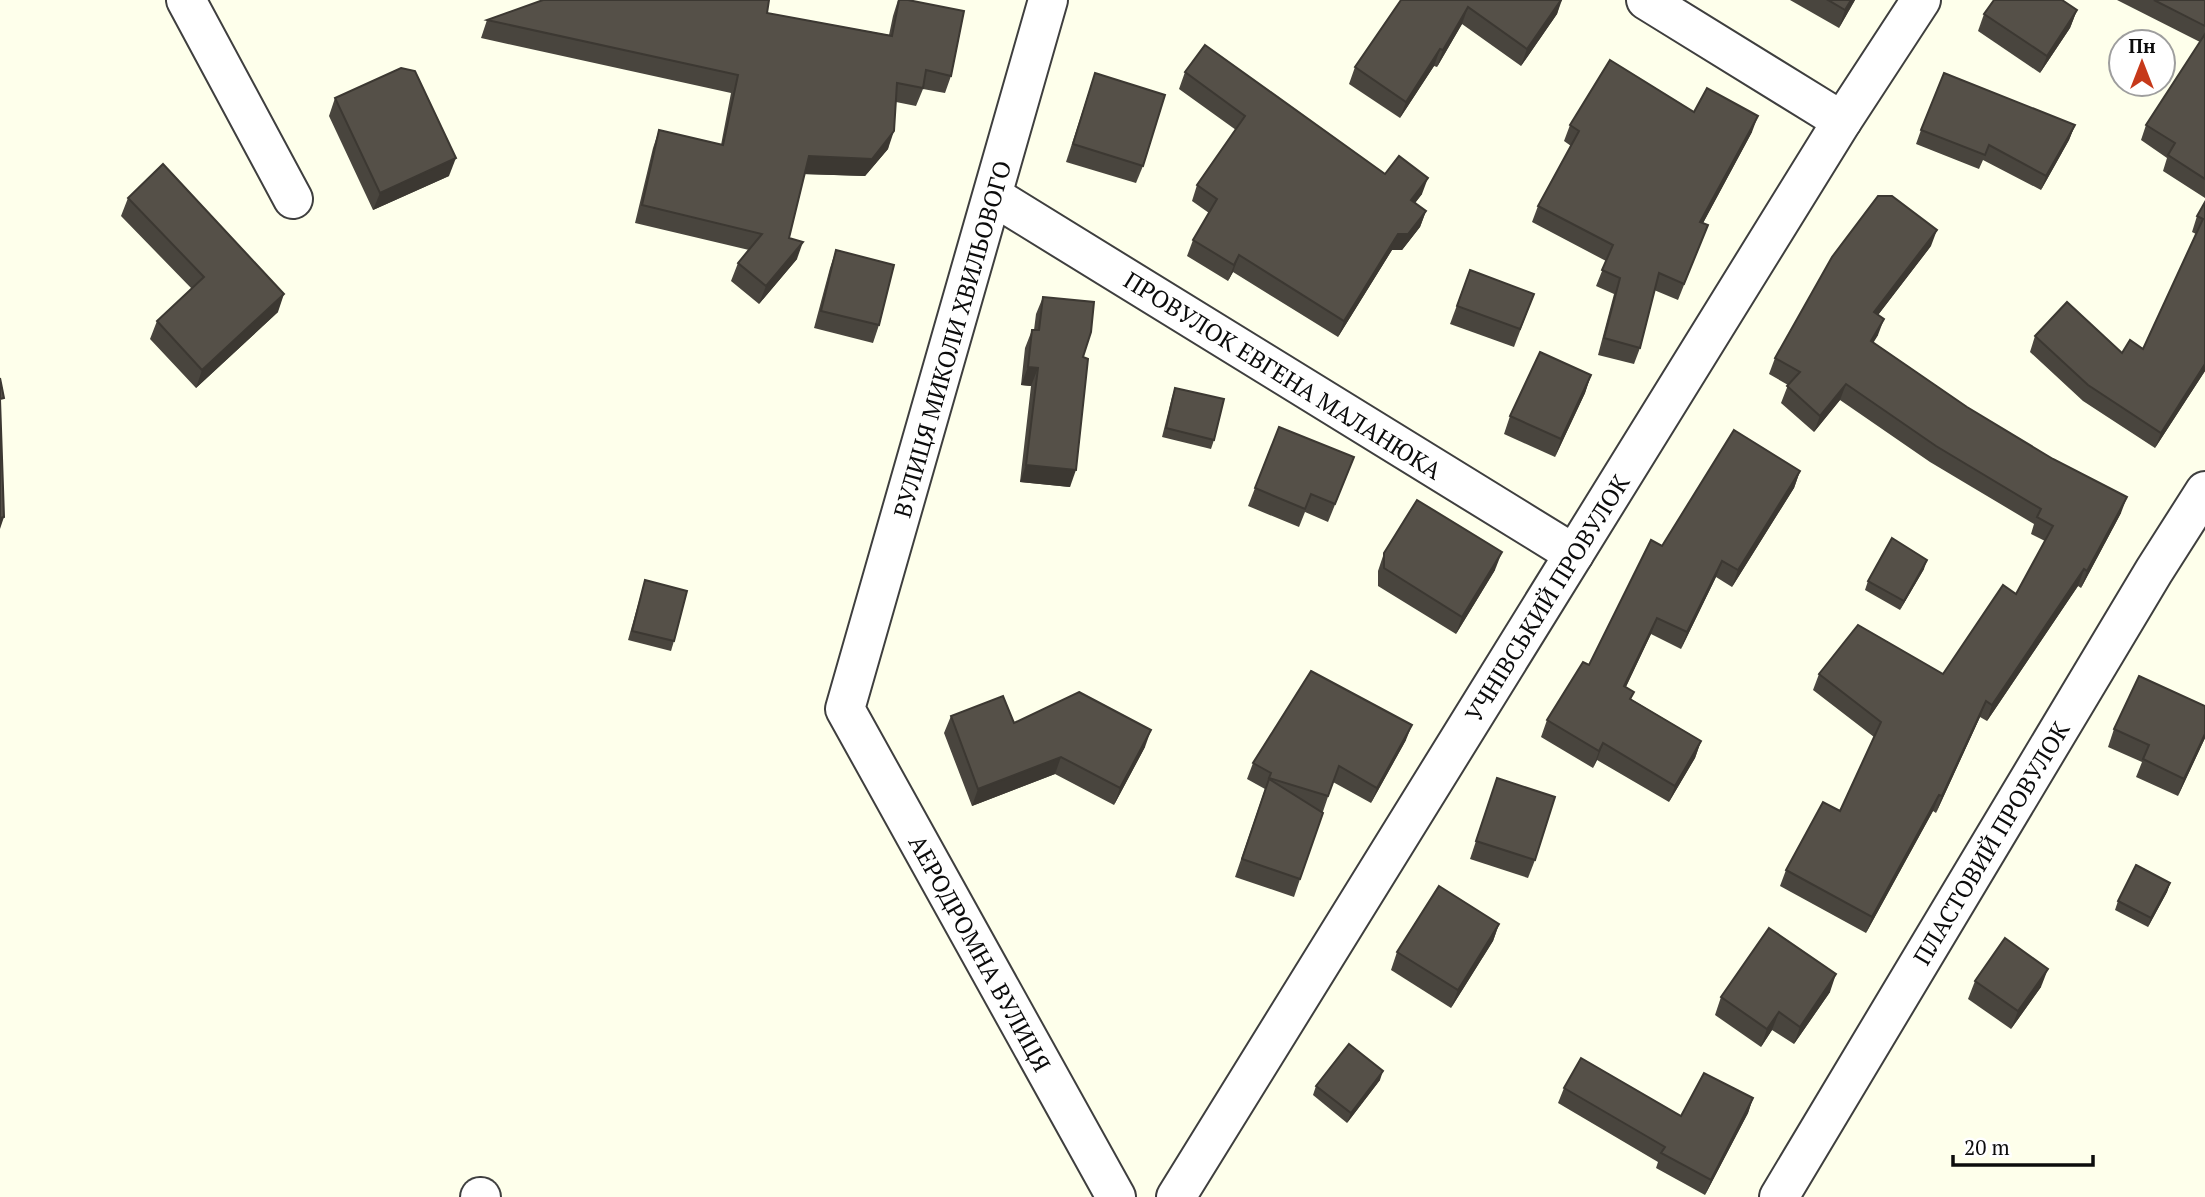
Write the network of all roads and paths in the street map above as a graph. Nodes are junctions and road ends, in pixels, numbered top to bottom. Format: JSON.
{"nodes":[{"id":1,"x":186,"y":0,"type":"edge"},
{"id":2,"x":1048,"y":0,"type":"edge"},
{"id":3,"x":1646,"y":0,"type":"edge"},
{"id":4,"x":1921,"y":0,"type":"edge"},
{"id":5,"x":1842,"y":121,"type":"junction"},
{"id":6,"x":993,"y":197,"type":"junction"},
{"id":7,"x":293,"y":199,"type":"dead end"},
{"id":8,"x":2205,"y":492,"type":"edge"},
{"id":9,"x":1574,"y":555,"type":"junction"},
{"id":10,"x":850,"y":694,"type":"joint"},
{"id":11,"x":1116,"y":1197,"type":"edge"},
{"id":12,"x":1175,"y":1197,"type":"edge"},
{"id":13,"x":1779,"y":1197,"type":"edge"}],
"edges":[{"from":1,"to":7,"type":"street"},
{"from":2,"to":6,"type":"street","name":"ВУЛИЦЯ МИКОЛИ ХВИЛЬОВОГО"},
{"from":3,"to":5,"type":"street"},
{"from":4,"to":5,"type":"street","name":"УЧНІВСЬКИЙ ПРОВУЛОК"},
{"from":5,"to":9,"type":"street","name":"УЧНІВСЬКИЙ ПРОВУЛОК"},
{"from":6,"to":9,"type":"street","name":"ПРОВУЛОК ЕВГЕНА МАЛАНЮКА"},
{"from":6,"to":10,"type":"street","name":"ВУЛИЦЯ МИКОЛИ ХВИЛЬОВОГО"},
{"from":8,"to":13,"type":"street","name":"ПЛАСТОВИЙ ПРОВУЛОК"},
{"from":9,"to":12,"type":"street","name":"УЧНІВСЬКИЙ ПРОВУЛОК"},
{"from":10,"to":11,"type":"street","name":"АЕРОДРОМНА ВУЛИЦЯ"}]}
